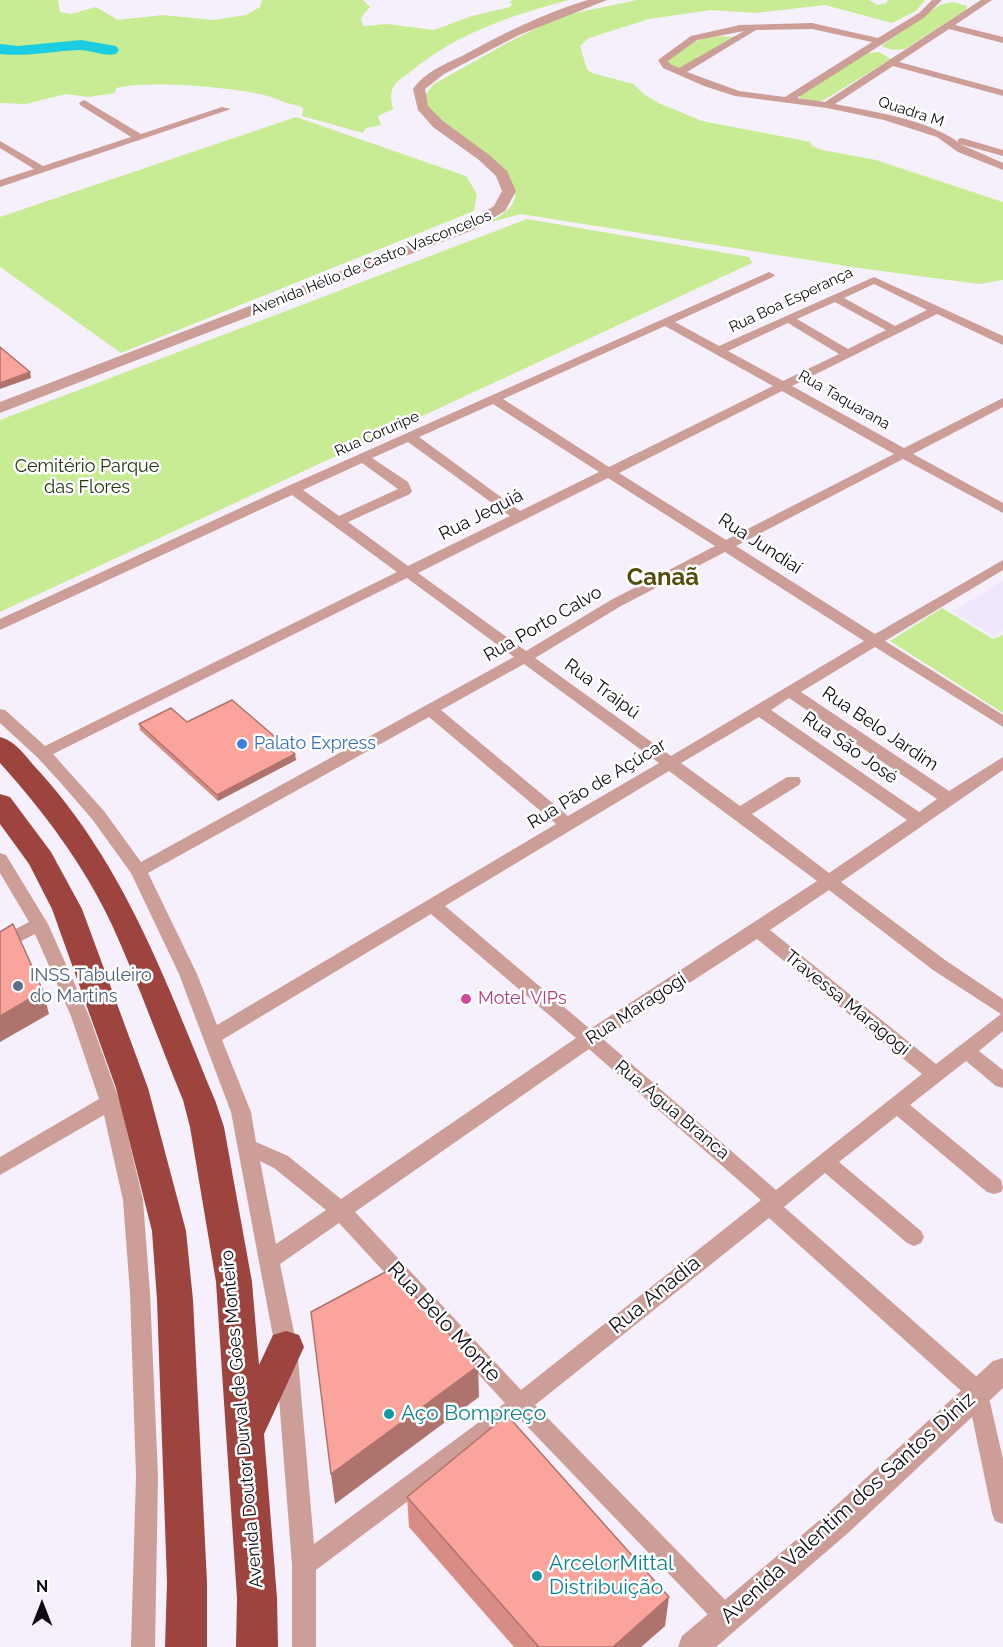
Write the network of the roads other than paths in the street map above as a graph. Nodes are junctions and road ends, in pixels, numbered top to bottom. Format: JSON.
{"nodes":[{"id":1,"x":601,"y":0,"type":"edge"},
{"id":2,"x":937,"y":0,"type":"edge"},
{"id":3,"x":964,"y":0,"type":"edge"},
{"id":4,"x":984,"y":2,"type":"edge"},
{"id":5,"x":949,"y":26,"type":"junction"},
{"id":6,"x":758,"y":27,"type":"junction"},
{"id":7,"x":1003,"y":40,"type":"edge"},
{"id":8,"x":886,"y":51,"type":"junction"},
{"id":9,"x":681,"y":71,"type":"junction"},
{"id":10,"x":1003,"y":93,"type":"edge"},
{"id":11,"x":787,"y":99,"type":"junction"},
{"id":12,"x":84,"y":103,"type":"dead end"},
{"id":13,"x":804,"y":103,"type":"junction"},
{"id":14,"x":826,"y":105,"type":"junction"},
{"id":15,"x":226,"y":109,"type":"dead end"},
{"id":16,"x":941,"y":135,"type":"junction"},
{"id":17,"x":140,"y":138,"type":"junction"},
{"id":18,"x":0,"y":144,"type":"edge"},
{"id":19,"x":1003,"y":153,"type":"edge"},
{"id":20,"x":1003,"y":167,"type":"edge"},
{"id":21,"x":42,"y":170,"type":"junction"},
{"id":22,"x":0,"y":184,"type":"edge"},
{"id":23,"x":769,"y":275,"type":"dead end"},
{"id":24,"x":834,"y":297,"type":"junction"},
{"id":25,"x":936,"y":310,"type":"junction"},
{"id":26,"x":787,"y":318,"type":"junction"},
{"id":27,"x":668,"y":322,"type":"junction"},
{"id":28,"x":896,"y":331,"type":"junction"},
{"id":29,"x":1003,"y":341,"type":"edge"},
{"id":30,"x":719,"y":350,"type":"junction"},
{"id":31,"x":848,"y":354,"type":"junction"},
{"id":32,"x":784,"y":386,"type":"junction"},
{"id":33,"x":495,"y":400,"type":"junction"},
{"id":34,"x":1003,"y":402,"type":"edge"},
{"id":35,"x":0,"y":408,"type":"edge"},
{"id":36,"x":410,"y":437,"type":"junction"},
{"id":37,"x":903,"y":453,"type":"junction"},
{"id":38,"x":363,"y":458,"type":"junction"},
{"id":39,"x":609,"y":472,"type":"junction"},
{"id":40,"x":293,"y":489,"type":"junction"},
{"id":41,"x":1003,"y":509,"type":"edge"},
{"id":42,"x":519,"y":516,"type":"junction"},
{"id":43,"x":339,"y":521,"type":"junction"},
{"id":44,"x":727,"y":545,"type":"junction"},
{"id":45,"x":1003,"y":564,"type":"edge"},
{"id":46,"x":408,"y":572,"type":"junction"},
{"id":47,"x":0,"y":625,"type":"edge"},
{"id":48,"x":874,"y":641,"type":"junction"},
{"id":49,"x":526,"y":657,"type":"junction"},
{"id":50,"x":789,"y":691,"type":"junction"},
{"id":51,"x":759,"y":709,"type":"junction"},
{"id":52,"x":431,"y":710,"type":"junction"},
{"id":53,"x":0,"y":714,"type":"edge"},
{"id":54,"x":1003,"y":722,"type":"edge"},
{"id":55,"x":0,"y":746,"type":"edge"},
{"id":56,"x":43,"y":753,"type":"junction"},
{"id":57,"x":1003,"y":762,"type":"edge"},
{"id":58,"x":670,"y":763,"type":"junction"},
{"id":59,"x":793,"y":781,"type":"dead end"},
{"id":60,"x":949,"y":799,"type":"junction"},
{"id":61,"x":0,"y":804,"type":"edge"},
{"id":62,"x":741,"y":814,"type":"junction"},
{"id":63,"x":918,"y":819,"type":"junction"},
{"id":64,"x":568,"y":825,"type":"junction"},
{"id":65,"x":0,"y":859,"type":"edge"},
{"id":66,"x":138,"y":870,"type":"junction"},
{"id":67,"x":830,"y":881,"type":"junction"},
{"id":68,"x":432,"y":905,"type":"junction"},
{"id":69,"x":39,"y":924,"type":"junction"},
{"id":70,"x":758,"y":930,"type":"junction"},
{"id":71,"x":0,"y":945,"type":"edge"},
{"id":72,"x":1003,"y":1008,"type":"edge"},
{"id":73,"x":1003,"y":1020,"type":"edge"},
{"id":74,"x":212,"y":1037,"type":"junction"},
{"id":75,"x":589,"y":1039,"type":"junction"},
{"id":76,"x":966,"y":1051,"type":"junction"},
{"id":77,"x":936,"y":1075,"type":"junction"},
{"id":78,"x":1003,"y":1081,"type":"edge"},
{"id":79,"x":110,"y":1102,"type":"junction"},
{"id":80,"x":897,"y":1105,"type":"junction"},
{"id":81,"x":249,"y":1147,"type":"junction"},
{"id":82,"x":824,"y":1161,"type":"junction"},
{"id":83,"x":0,"y":1167,"type":"edge"},
{"id":84,"x":994,"y":1186,"type":"dead end"},
{"id":85,"x":771,"y":1203,"type":"junction"},
{"id":86,"x":340,"y":1210,"type":"junction"},
{"id":87,"x":914,"y":1237,"type":"dead end"},
{"id":88,"x":271,"y":1259,"type":"junction"},
{"id":89,"x":286,"y":1347,"type":"junction"},
{"id":90,"x":1003,"y":1370,"type":"edge"},
{"id":91,"x":978,"y":1392,"type":"junction"},
{"id":92,"x":520,"y":1404,"type":"junction"},
{"id":93,"x":245,"y":1433,"type":"junction"},
{"id":94,"x":1003,"y":1513,"type":"edge"},
{"id":95,"x":304,"y":1565,"type":"junction"},
{"id":96,"x":187,"y":1582,"type":"junction"},
{"id":97,"x":726,"y":1617,"type":"junction"},
{"id":98,"x":143,"y":1647,"type":"edge"},
{"id":99,"x":164,"y":1647,"type":"edge"},
{"id":100,"x":186,"y":1647,"type":"edge"},
{"id":101,"x":257,"y":1647,"type":"edge"},
{"id":102,"x":304,"y":1647,"type":"edge"},
{"id":103,"x":693,"y":1647,"type":"edge"}],
"edges":[{"from":1,"to":35,"type":"street","name":"Avenida Hélio de Castro Vasconcelos"},
{"from":2,"to":8,"type":"street"},
{"from":3,"to":4,"type":"street"},
{"from":4,"to":5,"type":"street"},
{"from":5,"to":7,"type":"street"},
{"from":5,"to":8,"type":"street"},
{"from":6,"to":8,"type":"street"},
{"from":6,"to":9,"type":"street"},
{"from":6,"to":9,"type":"street"},
{"from":8,"to":10,"type":"street"},
{"from":8,"to":11,"type":"street"},
{"from":8,"to":14,"type":"street"},
{"from":9,"to":11,"type":"street","name":"Quadra M"},
{"from":9,"to":13,"type":"street","name":"Quadra M"},
{"from":11,"to":13,"type":"street","name":"Quadra M"},
{"from":12,"to":17,"type":"street"},
{"from":13,"to":14,"type":"street","name":"Quadra M"},
{"from":14,"to":16,"type":"street","name":"Quadra M"},
{"from":15,"to":17,"type":"street"},
{"from":16,"to":19,"type":"street"},
{"from":16,"to":20,"type":"street","name":"Quadra M"},
{"from":17,"to":21,"type":"street"},
{"from":18,"to":21,"type":"street"},
{"from":21,"to":22,"type":"street"},
{"from":23,"to":27,"type":"street","name":"Rua Coruripe"},
{"from":24,"to":25,"type":"street","name":"Rua Boa Esperança"},
{"from":24,"to":26,"type":"street","name":"Rua Boa Esperança"},
{"from":24,"to":28,"type":"street"},
{"from":25,"to":28,"type":"street","name":"Rua Jequiá"},
{"from":25,"to":29,"type":"street"},
{"from":26,"to":30,"type":"street","name":"Rua Boa Esperança"},
{"from":26,"to":31,"type":"street"},
{"from":27,"to":30,"type":"street","name":"Rua Taquarana"},
{"from":27,"to":33,"type":"street","name":"Rua Coruripe"},
{"from":28,"to":31,"type":"street","name":"Rua Jequiá"},
{"from":30,"to":32,"type":"street","name":"Rua Taquarana"},
{"from":31,"to":32,"type":"street","name":"Rua Jequiá"},
{"from":32,"to":37,"type":"street","name":"Rua Taquarana"},
{"from":32,"to":39,"type":"street","name":"Rua Jequiá"},
{"from":33,"to":36,"type":"street","name":"Rua Coruripe"},
{"from":33,"to":39,"type":"street","name":"Rua Jundiaí"},
{"from":34,"to":37,"type":"street","name":"Rua Porto Calvo"},
{"from":36,"to":38,"type":"street","name":"Rua Coruripe"},
{"from":36,"to":42,"type":"street"},
{"from":37,"to":41,"type":"street","name":"Rua Taquarana"},
{"from":37,"to":44,"type":"street","name":"Rua Porto Calvo"},
{"from":38,"to":40,"type":"street","name":"Rua Coruripe"},
{"from":38,"to":43,"type":"street"},
{"from":39,"to":42,"type":"street","name":"Rua Jequiá"},
{"from":39,"to":44,"type":"street","name":"Rua Jundiaí"},
{"from":40,"to":43,"type":"street","name":"Rua Traipú"},
{"from":40,"to":47,"type":"street","name":"Rua Coruripe"},
{"from":42,"to":46,"type":"street","name":"Rua Jequiá"},
{"from":43,"to":46,"type":"street","name":"Rua Traipú"},
{"from":44,"to":48,"type":"street","name":"Rua Jundiaí"},
{"from":44,"to":49,"type":"street","name":"Rua Porto Calvo"},
{"from":45,"to":48,"type":"street","name":"Rua Pão de Açúcar"},
{"from":46,"to":49,"type":"street","name":"Rua Traipú"},
{"from":46,"to":56,"type":"street","name":"Rua Jequiá"},
{"from":48,"to":50,"type":"street","name":"Rua Pão de Açúcar"},
{"from":48,"to":54,"type":"street","name":"Rua Jundiaí"},
{"from":49,"to":52,"type":"street","name":"Rua Porto Calvo"},
{"from":49,"to":58,"type":"street","name":"Rua Traipú"},
{"from":50,"to":51,"type":"street","name":"Rua Pão de Açúcar"},
{"from":50,"to":60,"type":"street","name":"Rua Belo Jardim"},
{"from":51,"to":58,"type":"street","name":"Rua Pão de Açúcar"},
{"from":51,"to":63,"type":"street","name":"Rua São José"},
{"from":52,"to":64,"type":"street"},
{"from":52,"to":66,"type":"street","name":"Rua Porto Calvo"},
{"from":53,"to":56,"type":"street"},
{"from":55,"to":93,"type":"highway","name":"Avenida Doutor Durval de Góes Monteiro"},
{"from":56,"to":66,"type":"street"},
{"from":57,"to":60,"type":"street","name":"Rua Maragogi"},
{"from":58,"to":62,"type":"street","name":"Rua Traipú"},
{"from":58,"to":64,"type":"street","name":"Rua Pão de Açúcar"},
{"from":59,"to":62,"type":"street"},
{"from":60,"to":63,"type":"street","name":"Rua Maragogi"},
{"from":61,"to":96,"type":"highway"},
{"from":62,"to":67,"type":"street","name":"Rua Traipú"},
{"from":63,"to":67,"type":"street","name":"Rua Maragogi"},
{"from":64,"to":68,"type":"street","name":"Rua Pão de Açúcar"},
{"from":65,"to":69,"type":"street"},
{"from":66,"to":74,"type":"street"},
{"from":67,"to":70,"type":"street","name":"Rua Maragogi"},
{"from":67,"to":72,"type":"street","name":"Rua Traipú"},
{"from":68,"to":74,"type":"street","name":"Rua Pão de Açúcar"},
{"from":68,"to":75,"type":"street","name":"Rua Água Branca"},
{"from":69,"to":71,"type":"street"},
{"from":69,"to":79,"type":"street"},
{"from":70,"to":75,"type":"street","name":"Rua Maragogi"},
{"from":70,"to":77,"type":"street","name":"Travessa Maragogi"},
{"from":73,"to":76,"type":"street","name":"Rua Anadia"},
{"from":74,"to":81,"type":"street"},
{"from":75,"to":85,"type":"street","name":"Rua Água Branca"},
{"from":75,"to":86,"type":"street","name":"Rua Maragogi"},
{"from":76,"to":77,"type":"street","name":"Rua Anadia"},
{"from":76,"to":78,"type":"street"},
{"from":77,"to":80,"type":"street","name":"Rua Anadia"},
{"from":79,"to":83,"type":"street"},
{"from":79,"to":98,"type":"street"},
{"from":80,"to":82,"type":"street","name":"Rua Anadia"},
{"from":80,"to":84,"type":"street"},
{"from":81,"to":86,"type":"street","name":"Rua Belo Monte"},
{"from":81,"to":88,"type":"street"},
{"from":82,"to":85,"type":"street","name":"Rua Anadia"},
{"from":82,"to":87,"type":"street"},
{"from":85,"to":91,"type":"street","name":"Rua Água Branca"},
{"from":85,"to":92,"type":"street","name":"Rua Anadia"},
{"from":86,"to":88,"type":"street","name":"Rua Maragogi"},
{"from":86,"to":92,"type":"street","name":"Rua Belo Monte"},
{"from":88,"to":89,"type":"street"},
{"from":89,"to":93,"type":"highway"},
{"from":89,"to":95,"type":"street"},
{"from":90,"to":91,"type":"street","name":"Avenida Valentim dos Santos Diniz"},
{"from":91,"to":94,"type":"street"},
{"from":91,"to":97,"type":"street","name":"Avenida Valentim dos Santos Diniz"},
{"from":92,"to":95,"type":"street","name":"Rua Anadia"},
{"from":92,"to":97,"type":"street","name":"Rua Belo Monte"},
{"from":93,"to":101,"type":"highway","name":"Avenida Doutor Durval de Góes Monteiro"},
{"from":95,"to":102,"type":"street"},
{"from":96,"to":99,"type":"street"},
{"from":96,"to":100,"type":"highway"},
{"from":97,"to":103,"type":"street","name":"Avenida Valentim dos Santos Diniz"}]}
